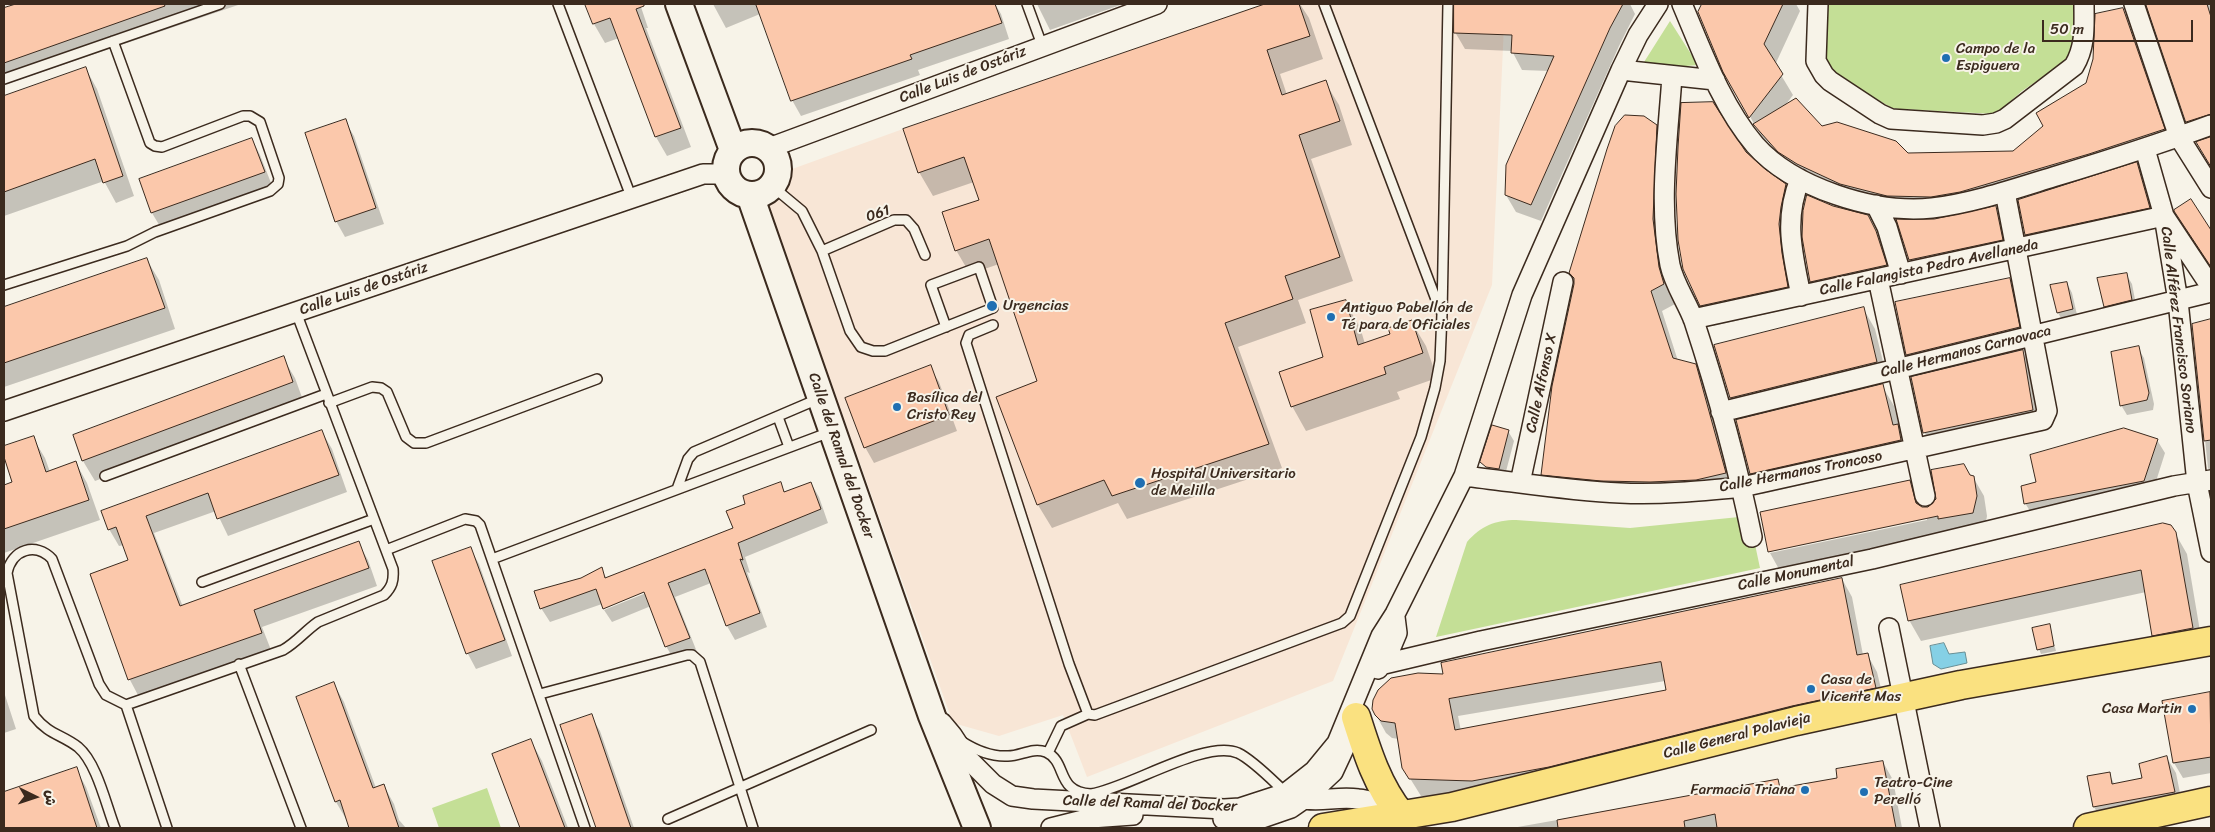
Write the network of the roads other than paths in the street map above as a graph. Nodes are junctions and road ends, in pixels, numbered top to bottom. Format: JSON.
{"nodes":[{"id":1,"x":220,"y":4,"type":"edge"},
{"id":2,"x":558,"y":4,"type":"edge"},
{"id":3,"x":679,"y":4,"type":"edge"},
{"id":4,"x":1027,"y":4,"type":"edge"},
{"id":5,"x":1158,"y":4,"type":"edge"},
{"id":6,"x":1324,"y":4,"type":"edge"},
{"id":7,"x":1448,"y":4,"type":"edge"},
{"id":8,"x":1658,"y":4,"type":"edge"},
{"id":9,"x":1682,"y":4,"type":"edge"},
{"id":10,"x":1818,"y":4,"type":"edge"},
{"id":11,"x":2084,"y":4,"type":"edge"},
{"id":12,"x":2134,"y":4,"type":"edge"},
{"id":13,"x":113,"y":41,"type":"junction"},
{"id":14,"x":1042,"y":45,"type":"junction"},
{"id":15,"x":1621,"y":70,"type":"junction"},
{"id":16,"x":1672,"y":76,"type":"junction"},
{"id":17,"x":4,"y":79,"type":"edge"},
{"id":18,"x":1715,"y":80,"type":"junction"},
{"id":19,"x":2211,"y":125,"type":"edge"},
{"id":20,"x":2179,"y":136,"type":"junction"},
{"id":21,"x":769,"y":148,"type":"junction"},
{"id":22,"x":2145,"y":148,"type":"junction"},
{"id":23,"x":730,"y":162,"type":"junction"},
{"id":24,"x":1800,"y":179,"type":"junction"},
{"id":25,"x":2211,"y":188,"type":"edge"},
{"id":26,"x":761,"y":190,"type":"junction"},
{"id":27,"x":2005,"y":192,"type":"junction"},
{"id":28,"x":632,"y":199,"type":"junction"},
{"id":29,"x":1876,"y":205,"type":"junction"},
{"id":30,"x":2164,"y":216,"type":"junction"},
{"id":31,"x":2016,"y":249,"type":"junction"},
{"id":32,"x":822,"y":251,"type":"junction"},
{"id":33,"x":925,"y":255,"type":"dead end"},
{"id":34,"x":1900,"y":274,"type":"junction"},
{"id":35,"x":1878,"y":279,"type":"junction"},
{"id":36,"x":1563,"y":282,"type":"dead end"},
{"id":37,"x":4,"y":285,"type":"edge"},
{"id":38,"x":2211,"y":287,"type":"edge"},
{"id":39,"x":2211,"y":292,"type":"edge"},
{"id":40,"x":1801,"y":296,"type":"junction"},
{"id":41,"x":2178,"y":301,"type":"junction"},
{"id":42,"x":296,"y":312,"type":"junction"},
{"id":43,"x":1442,"y":314,"type":"junction"},
{"id":44,"x":1693,"y":319,"type":"junction"},
{"id":45,"x":993,"y":325,"type":"dead end"},
{"id":46,"x":946,"y":327,"type":"junction"},
{"id":47,"x":2032,"y":336,"type":"junction"},
{"id":48,"x":1898,"y":369,"type":"junction"},
{"id":49,"x":597,"y":379,"type":"dead end"},
{"id":50,"x":821,"y":398,"type":"junction"},
{"id":51,"x":327,"y":399,"type":"junction"},
{"id":52,"x":4,"y":411,"type":"edge"},
{"id":53,"x":1722,"y":412,"type":"junction"},
{"id":54,"x":778,"y":417,"type":"junction"},
{"id":55,"x":832,"y":431,"type":"junction"},
{"id":56,"x":788,"y":447,"type":"junction"},
{"id":57,"x":1915,"y":450,"type":"junction"},
{"id":58,"x":104,"y":476,"type":"dead end"},
{"id":59,"x":1464,"y":476,"type":"junction"},
{"id":60,"x":2204,"y":482,"type":"edge"},
{"id":61,"x":1520,"y":483,"type":"junction"},
{"id":62,"x":1742,"y":487,"type":"junction"},
{"id":63,"x":677,"y":489,"type":"junction"},
{"id":64,"x":1925,"y":496,"type":"dead end"},
{"id":65,"x":374,"y":519,"type":"junction"},
{"id":66,"x":1752,"y":536,"type":"dead end"},
{"id":67,"x":386,"y":550,"type":"junction"},
{"id":68,"x":2211,"y":552,"type":"edge"},
{"id":69,"x":492,"y":559,"type":"junction"},
{"id":70,"x":202,"y":582,"type":"dead end"},
{"id":71,"x":1395,"y":614,"type":"junction"},
{"id":72,"x":1889,"y":628,"type":"dead end"},
{"id":73,"x":2211,"y":641,"type":"edge"},
{"id":74,"x":239,"y":664,"type":"junction"},
{"id":75,"x":1380,"y":664,"type":"junction"},
{"id":76,"x":540,"y":694,"type":"junction"},
{"id":77,"x":1903,"y":698,"type":"junction"},
{"id":78,"x":126,"y":705,"type":"junction"},
{"id":79,"x":1088,"y":714,"type":"junction"},
{"id":80,"x":932,"y":716,"type":"junction"},
{"id":81,"x":1356,"y":717,"type":"junction"},
{"id":82,"x":871,"y":730,"type":"dead end"},
{"id":83,"x":952,"y":734,"type":"junction"},
{"id":84,"x":1048,"y":753,"type":"junction"},
{"id":85,"x":739,"y":788,"type":"junction"},
{"id":86,"x":1283,"y":794,"type":"junction"},
{"id":87,"x":1304,"y":799,"type":"junction"},
{"id":88,"x":2211,"y":802,"type":"edge"},
{"id":89,"x":668,"y":819,"type":"dead end"},
{"id":90,"x":1404,"y":822,"type":"edge"},
{"id":91,"x":1252,"y":823,"type":"edge"},
{"id":92,"x":115,"y":828,"type":"edge"},
{"id":93,"x":167,"y":828,"type":"edge"},
{"id":94,"x":301,"y":828,"type":"edge"},
{"id":95,"x":585,"y":828,"type":"edge"},
{"id":96,"x":753,"y":828,"type":"edge"},
{"id":97,"x":977,"y":828,"type":"edge"},
{"id":98,"x":986,"y":828,"type":"edge"},
{"id":99,"x":1051,"y":828,"type":"edge"},
{"id":100,"x":1323,"y":828,"type":"edge"},
{"id":101,"x":1930,"y":828,"type":"edge"},
{"id":102,"x":2088,"y":828,"type":"edge"}],
"edges":[{"from":1,"to":13,"type":"lane"},
{"from":2,"to":28,"type":"lane"},
{"from":3,"to":23,"type":"main road"},
{"from":4,"to":14,"type":"lane"},
{"from":5,"to":14,"type":"street","name":"Calle Luis de Ostáriz"},
{"from":6,"to":43,"type":"lane"},
{"from":7,"to":43,"type":"lane"},
{"from":8,"to":15,"type":"street"},
{"from":9,"to":18,"type":"street"},
{"from":10,"to":11,"type":"street"},
{"from":12,"to":20,"type":"street"},
{"from":13,"to":17,"type":"lane"},
{"from":13,"to":37,"type":"lane"},
{"from":14,"to":21,"type":"street","name":"Calle Luis de Ostáriz"},
{"from":15,"to":16,"type":"street"},
{"from":15,"to":59,"type":"street"},
{"from":16,"to":18,"type":"street"},
{"from":16,"to":44,"type":"street"},
{"from":18,"to":24,"type":"street"},
{"from":19,"to":20,"type":"street"},
{"from":20,"to":22,"type":"street"},
{"from":20,"to":25,"type":"street"},
{"from":21,"to":23,"type":"main road"},
{"from":21,"to":26,"type":"main road"},
{"from":22,"to":27,"type":"street"},
{"from":22,"to":30,"type":"street","name":"Calle Alférez Francisco Soriano"},
{"from":23,"to":26,"type":"main road"},
{"from":23,"to":28,"type":"street","name":"Calle Luis de Ostáriz"},
{"from":24,"to":29,"type":"street"},
{"from":24,"to":40,"type":"street"},
{"from":26,"to":32,"type":"lane"},
{"from":26,"to":50,"type":"main road","name":"Calle del Ramal del Docker"},
{"from":27,"to":29,"type":"street"},
{"from":27,"to":31,"type":"street"},
{"from":28,"to":42,"type":"street","name":"Calle Luis de Ostáriz"},
{"from":29,"to":34,"type":"street"},
{"from":30,"to":31,"type":"street","name":"Calle Falangista Pedro Avellaneda"},
{"from":30,"to":38,"type":"street"},
{"from":30,"to":41,"type":"street","name":"Calle Alférez Francisco Soriano"},
{"from":31,"to":34,"type":"street","name":"Calle Falangista Pedro Avellaneda"},
{"from":31,"to":47,"type":"street"},
{"from":32,"to":33,"type":"lane","name":"061"},
{"from":32,"to":46,"type":"lane"},
{"from":34,"to":35,"type":"street","name":"Calle Falangista Pedro Avellaneda"},
{"from":35,"to":40,"type":"street","name":"Calle Falangista Pedro Avellaneda"},
{"from":35,"to":48,"type":"street"},
{"from":36,"to":61,"type":"street","name":"Calle Alfonso X"},
{"from":39,"to":41,"type":"street","name":"Calle Hermanos Carnovaca"},
{"from":40,"to":44,"type":"street","name":"Calle Falangista Pedro Avellaneda"},
{"from":41,"to":47,"type":"street","name":"Calle Hermanos Carnovaca"},
{"from":41,"to":60,"type":"street","name":"Calle Alférez Francisco Soriano"},
{"from":42,"to":51,"type":"lane"},
{"from":42,"to":52,"type":"street","name":"Calle Luis de Ostáriz"},
{"from":43,"to":79,"type":"lane"},
{"from":44,"to":53,"type":"street"},
{"from":45,"to":79,"type":"lane"},
{"from":46,"to":46,"type":"lane"},
{"from":47,"to":48,"type":"street","name":"Calle Hermanos Carnovaca"},
{"from":47,"to":57,"type":"street","name":"Calle Hermanos Troncoso"},
{"from":48,"to":53,"type":"street","name":"Calle Hermanos Carnovaca"},
{"from":48,"to":57,"type":"street"},
{"from":49,"to":51,"type":"lane"},
{"from":50,"to":54,"type":"lane"},
{"from":50,"to":55,"type":"main road","name":"Calle del Ramal del Docker"},
{"from":51,"to":58,"type":"lane"},
{"from":51,"to":65,"type":"lane"},
{"from":53,"to":62,"type":"street"},
{"from":54,"to":56,"type":"lane"},
{"from":54,"to":63,"type":"lane"},
{"from":55,"to":56,"type":"lane"},
{"from":55,"to":80,"type":"main road","name":"Calle del Ramal del Docker"},
{"from":56,"to":63,"type":"lane"},
{"from":57,"to":62,"type":"street","name":"Calle Hermanos Troncoso"},
{"from":57,"to":64,"type":"street"},
{"from":59,"to":61,"type":"street","name":"Calle Hermanos Troncoso"},
{"from":59,"to":71,"type":"street"},
{"from":60,"to":68,"type":"street","name":"Calle Alférez Francisco Soriano"},
{"from":60,"to":75,"type":"street","name":"Calle Monumental"},
{"from":61,"to":62,"type":"street","name":"Calle Hermanos Troncoso"},
{"from":62,"to":66,"type":"street"},
{"from":63,"to":69,"type":"lane"},
{"from":65,"to":67,"type":"lane"},
{"from":65,"to":70,"type":"lane"},
{"from":67,"to":69,"type":"lane"},
{"from":67,"to":74,"type":"lane"},
{"from":69,"to":76,"type":"lane"},
{"from":71,"to":75,"type":"street","name":"Calle del Ramal del Docker"},
{"from":71,"to":86,"type":"street","name":"Calle del Ramal del Docker"},
{"from":72,"to":77,"type":"street"},
{"from":73,"to":77,"type":"main road","name":"Calle General Polavieja"},
{"from":74,"to":78,"type":"lane"},
{"from":74,"to":94,"type":"lane"},
{"from":75,"to":81,"type":"street","name":"Calle del Ramal del Docker"},
{"from":76,"to":85,"type":"lane"},
{"from":76,"to":95,"type":"lane"},
{"from":77,"to":90,"type":"main road","name":"Calle General Polavieja"},
{"from":77,"to":101,"type":"street"},
{"from":78,"to":92,"type":"lane"},
{"from":78,"to":93,"type":"lane"},
{"from":79,"to":84,"type":"lane"},
{"from":80,"to":83,"type":"street","name":"Calle del Ramal del Docker"},
{"from":80,"to":97,"type":"main road","name":"Calle del Ramal del Docker"},
{"from":80,"to":98,"type":"main road","name":"Calle del Ramal del Docker"},
{"from":81,"to":87,"type":"street","name":"Calle del Ramal del Docker"},
{"from":81,"to":90,"type":"main road"},
{"from":82,"to":85,"type":"lane"},
{"from":83,"to":84,"type":"lane"},
{"from":83,"to":86,"type":"street","name":"Calle del Ramal del Docker"},
{"from":84,"to":86,"type":"lane"},
{"from":85,"to":89,"type":"lane"},
{"from":85,"to":96,"type":"lane"},
{"from":86,"to":87,"type":"street"},
{"from":86,"to":91,"type":"street"},
{"from":87,"to":90,"type":"street"},
{"from":87,"to":91,"type":"street","name":"Calle del Ramal del Docker"},
{"from":88,"to":102,"type":"main road"},
{"from":90,"to":100,"type":"main road","name":"Calle General Polavieja"},
{"from":91,"to":99,"type":"street","name":"Calle del Ramal del Docker"}]}
